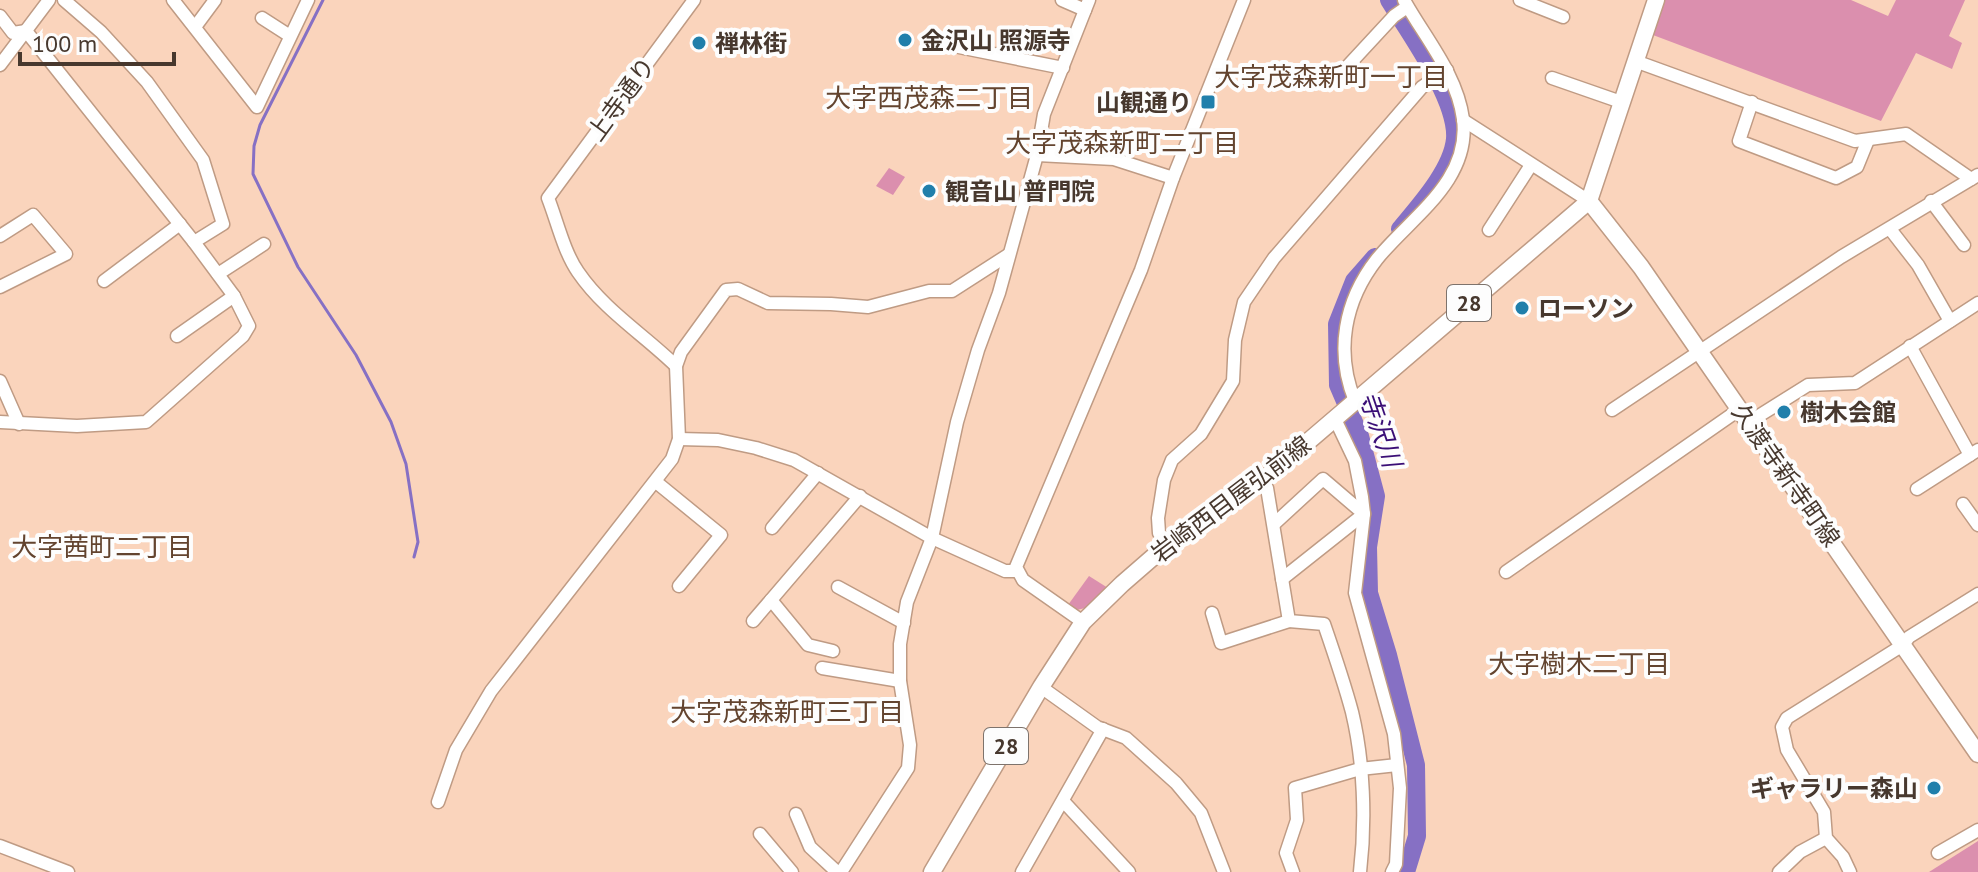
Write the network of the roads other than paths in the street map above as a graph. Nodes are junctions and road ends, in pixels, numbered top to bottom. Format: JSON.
{"nodes":[{"id":1,"x":49,"y":0,"type":"edge"},
{"id":2,"x":64,"y":0,"type":"edge"},
{"id":3,"x":173,"y":0,"type":"edge"},
{"id":4,"x":215,"y":0,"type":"edge"},
{"id":5,"x":308,"y":0,"type":"edge"},
{"id":6,"x":694,"y":0,"type":"edge"},
{"id":7,"x":1062,"y":0,"type":"edge"},
{"id":8,"x":1244,"y":0,"type":"edge"},
{"id":9,"x":1520,"y":0,"type":"edge"},
{"id":10,"x":1656,"y":0,"type":"edge"},
{"id":11,"x":1406,"y":3,"type":"edge"},
{"id":12,"x":1087,"y":5,"type":"edge"},
{"id":13,"x":0,"y":16,"type":"edge"},
{"id":14,"x":1563,"y":17,"type":"dead end"},
{"id":15,"x":262,"y":18,"type":"dead end"},
{"id":16,"x":195,"y":27,"type":"junction"},
{"id":17,"x":26,"y":31,"type":"junction"},
{"id":18,"x":290,"y":36,"type":"junction"},
{"id":19,"x":959,"y":47,"type":"dead end"},
{"id":20,"x":1635,"y":61,"type":"junction"},
{"id":21,"x":0,"y":65,"type":"edge"},
{"id":22,"x":1063,"y":68,"type":"junction"},
{"id":23,"x":1344,"y":70,"type":"dead end"},
{"id":24,"x":1441,"y":74,"type":"junction"},
{"id":25,"x":1552,"y":78,"type":"dead end"},
{"id":26,"x":1621,"y":102,"type":"junction"},
{"id":27,"x":1752,"y":102,"type":"junction"},
{"id":28,"x":1463,"y":120,"type":"junction"},
{"id":29,"x":1868,"y":140,"type":"junction"},
{"id":30,"x":1037,"y":155,"type":"junction"},
{"id":31,"x":1531,"y":165,"type":"junction"},
{"id":32,"x":1974,"y":177,"type":"edge"},
{"id":33,"x":1173,"y":178,"type":"junction"},
{"id":34,"x":1589,"y":201,"type":"junction"},
{"id":35,"x":1931,"y":201,"type":"junction"},
{"id":36,"x":180,"y":224,"type":"junction"},
{"id":37,"x":1890,"y":229,"type":"junction"},
{"id":38,"x":1489,"y":230,"type":"dead end"},
{"id":39,"x":0,"y":236,"type":"edge"},
{"id":40,"x":194,"y":242,"type":"junction"},
{"id":41,"x":264,"y":244,"type":"dead end"},
{"id":42,"x":1964,"y":245,"type":"dead end"},
{"id":43,"x":1008,"y":255,"type":"junction"},
{"id":44,"x":218,"y":274,"type":"junction"},
{"id":45,"x":104,"y":281,"type":"dead end"},
{"id":46,"x":0,"y":287,"type":"edge"},
{"id":47,"x":234,"y":296,"type":"junction"},
{"id":48,"x":1978,"y":303,"type":"edge"},
{"id":49,"x":1950,"y":321,"type":"junction"},
{"id":50,"x":177,"y":336,"type":"dead end"},
{"id":51,"x":1910,"y":346,"type":"junction"},
{"id":52,"x":1699,"y":351,"type":"junction"},
{"id":53,"x":676,"y":366,"type":"junction"},
{"id":54,"x":0,"y":381,"type":"edge"},
{"id":55,"x":1345,"y":410,"type":"junction"},
{"id":56,"x":1612,"y":410,"type":"dead end"},
{"id":57,"x":1744,"y":415,"type":"junction"},
{"id":58,"x":0,"y":422,"type":"edge"},
{"id":59,"x":19,"y":424,"type":"junction"},
{"id":60,"x":679,"y":439,"type":"junction"},
{"id":61,"x":1974,"y":452,"type":"edge"},
{"id":62,"x":818,"y":473,"type":"junction"},
{"id":63,"x":1262,"y":481,"type":"junction"},
{"id":64,"x":656,"y":482,"type":"junction"},
{"id":65,"x":1917,"y":489,"type":"dead end"},
{"id":66,"x":860,"y":496,"type":"junction"},
{"id":67,"x":1963,"y":504,"type":"dead end"},
{"id":68,"x":1364,"y":514,"type":"junction"},
{"id":69,"x":1274,"y":524,"type":"junction"},
{"id":70,"x":1978,"y":525,"type":"edge"},
{"id":71,"x":772,"y":528,"type":"dead end"},
{"id":72,"x":932,"y":538,"type":"junction"},
{"id":73,"x":1168,"y":546,"type":"junction"},
{"id":74,"x":1017,"y":571,"type":"junction"},
{"id":75,"x":1506,"y":572,"type":"dead end"},
{"id":76,"x":1282,"y":579,"type":"junction"},
{"id":77,"x":679,"y":586,"type":"dead end"},
{"id":78,"x":838,"y":587,"type":"dead end"},
{"id":79,"x":1978,"y":594,"type":"edge"},
{"id":80,"x":771,"y":600,"type":"junction"},
{"id":81,"x":1212,"y":613,"type":"dead end"},
{"id":82,"x":753,"y":621,"type":"dead end"},
{"id":83,"x":1289,"y":621,"type":"junction"},
{"id":84,"x":1083,"y":622,"type":"junction"},
{"id":85,"x":904,"y":623,"type":"junction"},
{"id":86,"x":1903,"y":645,"type":"junction"},
{"id":87,"x":833,"y":651,"type":"dead end"},
{"id":88,"x":822,"y":668,"type":"dead end"},
{"id":89,"x":900,"y":681,"type":"junction"},
{"id":90,"x":1041,"y":687,"type":"junction"},
{"id":91,"x":1103,"y":729,"type":"junction"},
{"id":92,"x":1978,"y":754,"type":"edge"},
{"id":93,"x":1397,"y":765,"type":"junction"},
{"id":94,"x":1360,"y":769,"type":"junction"},
{"id":95,"x":438,"y":802,"type":"dead end"},
{"id":96,"x":1064,"y":802,"type":"junction"},
{"id":97,"x":796,"y":814,"type":"dead end"},
{"id":98,"x":1978,"y":830,"type":"edge"},
{"id":99,"x":760,"y":834,"type":"dead end"},
{"id":100,"x":1826,"y":838,"type":"junction"},
{"id":101,"x":0,"y":846,"type":"edge"},
{"id":102,"x":1938,"y":853,"type":"dead end"},
{"id":103,"x":1125,"y":871,"type":"edge"},
{"id":104,"x":68,"y":872,"type":"edge"},
{"id":105,"x":792,"y":872,"type":"edge"},
{"id":106,"x":839,"y":872,"type":"edge"},
{"id":107,"x":932,"y":872,"type":"edge"},
{"id":108,"x":1022,"y":872,"type":"edge"},
{"id":109,"x":1224,"y":872,"type":"edge"},
{"id":110,"x":1293,"y":872,"type":"edge"},
{"id":111,"x":1360,"y":872,"type":"edge"},
{"id":112,"x":1392,"y":872,"type":"edge"},
{"id":113,"x":1779,"y":872,"type":"edge"},
{"id":114,"x":1850,"y":872,"type":"edge"}],
"edges":[{"from":1,"to":17,"type":"street"},
{"from":2,"to":40,"type":"street"},
{"from":3,"to":16,"type":"street"},
{"from":4,"to":16,"type":"street"},
{"from":5,"to":18,"type":"street"},
{"from":6,"to":53,"type":"street","name":"上寺通り"},
{"from":7,"to":12,"type":"street"},
{"from":8,"to":33,"type":"street"},
{"from":9,"to":14,"type":"street"},
{"from":10,"to":20,"type":"main road"},
{"from":11,"to":23,"type":"street"},
{"from":11,"to":24,"type":"street"},
{"from":12,"to":22,"type":"street"},
{"from":13,"to":17,"type":"street"},
{"from":15,"to":18,"type":"street"},
{"from":16,"to":18,"type":"street"},
{"from":17,"to":21,"type":"street"},
{"from":17,"to":36,"type":"street"},
{"from":19,"to":22,"type":"street"},
{"from":20,"to":26,"type":"main road"},
{"from":20,"to":27,"type":"street"},
{"from":22,"to":30,"type":"street"},
{"from":24,"to":28,"type":"street"},
{"from":24,"to":73,"type":"street"},
{"from":25,"to":26,"type":"street"},
{"from":26,"to":34,"type":"main road"},
{"from":27,"to":29,"type":"street"},
{"from":27,"to":29,"type":"street"},
{"from":28,"to":31,"type":"street"},
{"from":28,"to":55,"type":"street"},
{"from":29,"to":32,"type":"street"},
{"from":30,"to":33,"type":"street"},
{"from":30,"to":43,"type":"street"},
{"from":31,"to":34,"type":"street"},
{"from":31,"to":38,"type":"street"},
{"from":32,"to":35,"type":"street"},
{"from":33,"to":74,"type":"street"},
{"from":34,"to":52,"type":"main road","name":"久渡寺新寺町線"},
{"from":34,"to":55,"type":"main road","name":"岩崎西目屋弘前線","number":"28"},
{"from":35,"to":37,"type":"street"},
{"from":35,"to":42,"type":"street"},
{"from":36,"to":40,"type":"street"},
{"from":36,"to":45,"type":"street"},
{"from":37,"to":49,"type":"street"},
{"from":37,"to":52,"type":"street"},
{"from":39,"to":46,"type":"street"},
{"from":40,"to":44,"type":"street"},
{"from":41,"to":44,"type":"street"},
{"from":43,"to":53,"type":"street"},
{"from":43,"to":72,"type":"street"},
{"from":44,"to":47,"type":"street"},
{"from":47,"to":50,"type":"street"},
{"from":47,"to":59,"type":"street"},
{"from":48,"to":49,"type":"street"},
{"from":49,"to":51,"type":"street"},
{"from":51,"to":57,"type":"street"},
{"from":51,"to":61,"type":"street"},
{"from":52,"to":56,"type":"street"},
{"from":52,"to":57,"type":"main road","name":"久渡寺新寺町線"},
{"from":53,"to":60,"type":"street"},
{"from":54,"to":59,"type":"street"},
{"from":55,"to":63,"type":"main road","name":"岩崎西目屋弘前線","number":"28"},
{"from":55,"to":68,"type":"street"},
{"from":57,"to":75,"type":"street"},
{"from":57,"to":86,"type":"main road","name":"久渡寺新寺町線"},
{"from":58,"to":59,"type":"street"},
{"from":60,"to":62,"type":"street"},
{"from":60,"to":64,"type":"street"},
{"from":61,"to":65,"type":"street"},
{"from":62,"to":66,"type":"street"},
{"from":62,"to":71,"type":"street"},
{"from":63,"to":69,"type":"street"},
{"from":63,"to":73,"type":"main road","name":"岩崎西目屋弘前線","number":"28"},
{"from":64,"to":77,"type":"street"},
{"from":64,"to":95,"type":"street"},
{"from":66,"to":72,"type":"street"},
{"from":66,"to":80,"type":"street"},
{"from":67,"to":70,"type":"street"},
{"from":68,"to":69,"type":"street"},
{"from":68,"to":76,"type":"street"},
{"from":68,"to":93,"type":"street"},
{"from":69,"to":76,"type":"street"},
{"from":72,"to":74,"type":"street"},
{"from":72,"to":85,"type":"street"},
{"from":73,"to":84,"type":"main road","name":"岩崎西目屋弘前線","number":"28"},
{"from":74,"to":84,"type":"street"},
{"from":76,"to":83,"type":"street"},
{"from":78,"to":85,"type":"street"},
{"from":79,"to":86,"type":"street"},
{"from":80,"to":82,"type":"street"},
{"from":80,"to":87,"type":"street"},
{"from":81,"to":83,"type":"street"},
{"from":83,"to":94,"type":"street"},
{"from":84,"to":90,"type":"main road","name":"岩崎西目屋弘前線","number":"28"},
{"from":85,"to":89,"type":"street"},
{"from":86,"to":92,"type":"main road","name":"久渡寺新寺町線"},
{"from":86,"to":100,"type":"street"},
{"from":88,"to":89,"type":"street"},
{"from":89,"to":106,"type":"street"},
{"from":90,"to":91,"type":"street"},
{"from":90,"to":107,"type":"main road","name":"岩崎西目屋弘前線","number":"28"},
{"from":91,"to":96,"type":"street"},
{"from":91,"to":109,"type":"street"},
{"from":93,"to":94,"type":"street"},
{"from":93,"to":112,"type":"street"},
{"from":94,"to":110,"type":"street"},
{"from":94,"to":111,"type":"street"},
{"from":96,"to":103,"type":"street"},
{"from":96,"to":108,"type":"street"},
{"from":97,"to":106,"type":"street"},
{"from":98,"to":102,"type":"street"},
{"from":99,"to":105,"type":"street"},
{"from":100,"to":113,"type":"street"},
{"from":100,"to":114,"type":"street"},
{"from":101,"to":104,"type":"street"}]}
